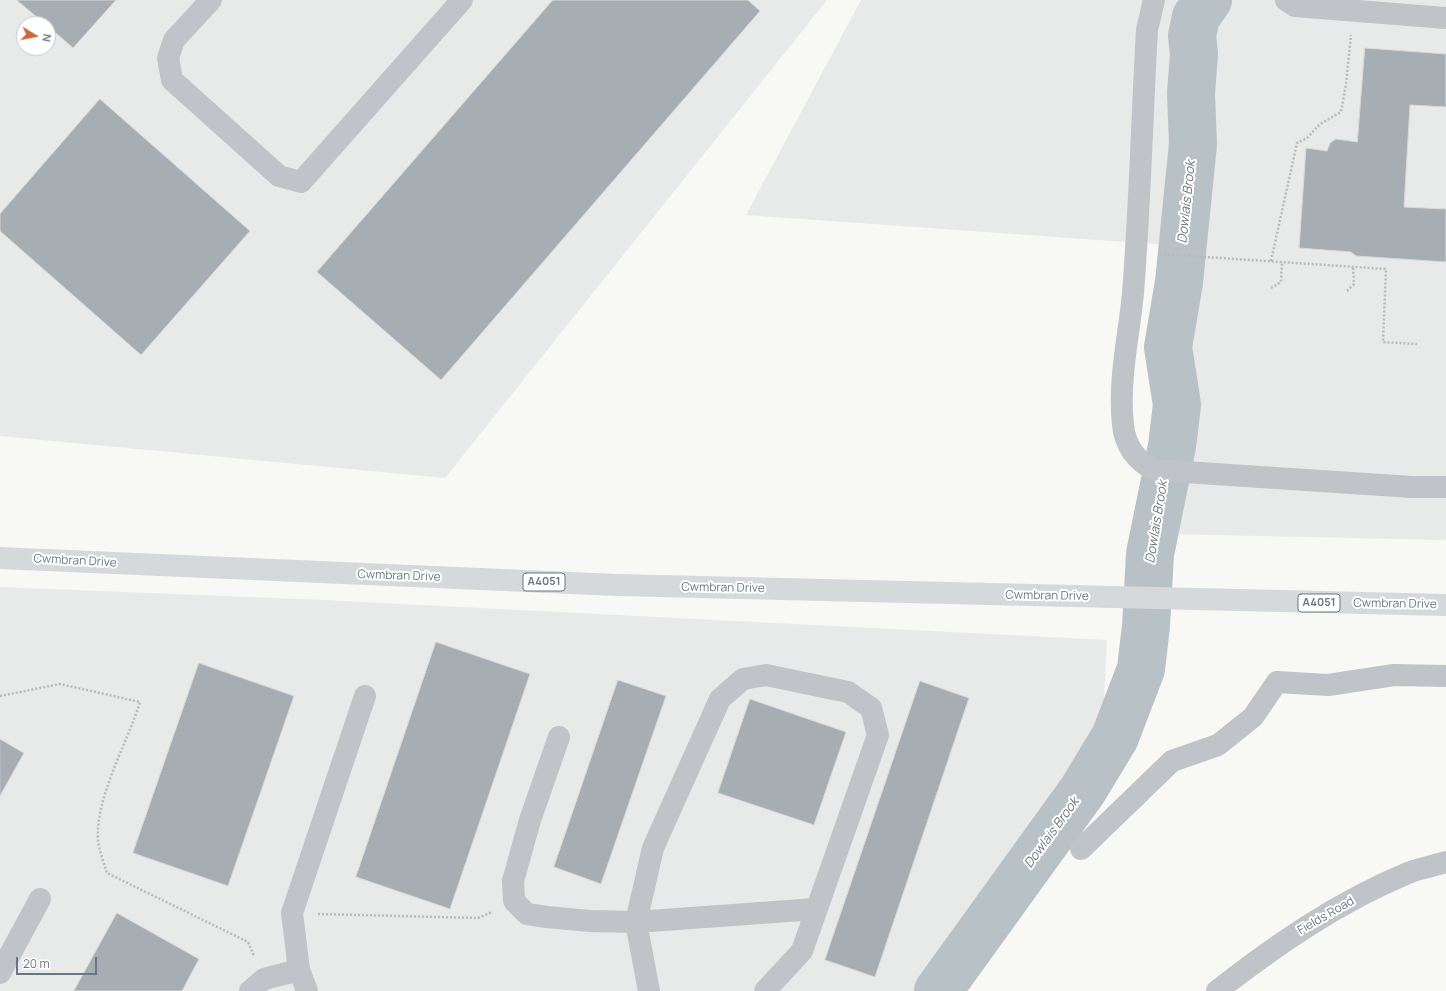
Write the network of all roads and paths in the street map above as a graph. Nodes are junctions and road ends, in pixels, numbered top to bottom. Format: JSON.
{"nodes":[{"id":1,"x":211,"y":0,"type":"edge"},
{"id":2,"x":462,"y":0,"type":"edge"},
{"id":3,"x":1154,"y":0,"type":"edge"},
{"id":4,"x":1286,"y":0,"type":"edge"},
{"id":5,"x":1354,"y":11,"type":"junction"},
{"id":6,"x":1446,"y":18,"type":"edge"},
{"id":7,"x":1135,"y":252,"type":"junction"},
{"id":8,"x":1272,"y":261,"type":"junction"},
{"id":9,"x":1282,"y":262,"type":"junction"},
{"id":10,"x":1353,"y":266,"type":"junction"},
{"id":11,"x":1271,"y":288,"type":"dead end"},
{"id":12,"x":1348,"y":291,"type":"dead end"},
{"id":13,"x":1417,"y":344,"type":"dead end"},
{"id":14,"x":1446,"y":487,"type":"edge"},
{"id":15,"x":0,"y":558,"type":"edge"},
{"id":16,"x":1446,"y":605,"type":"edge"},
{"id":17,"x":1446,"y":676,"type":"edge"},
{"id":18,"x":0,"y":696,"type":"edge"},
{"id":19,"x":365,"y":696,"type":"dead end"},
{"id":20,"x":559,"y":737,"type":"dead end"},
{"id":21,"x":1081,"y":849,"type":"dead end"},
{"id":22,"x":1446,"y":862,"type":"edge"},
{"id":23,"x":40,"y":899,"type":"dead end"},
{"id":24,"x":514,"y":901,"type":"junction"},
{"id":25,"x":816,"y":909,"type":"junction"},
{"id":26,"x":292,"y":913,"type":"junction"},
{"id":27,"x":636,"y":922,"type":"junction"},
{"id":28,"x":300,"y":970,"type":"junction"},
{"id":29,"x":0,"y":973,"type":"edge"},
{"id":30,"x":257,"y":985,"type":"edge"},
{"id":31,"x":307,"y":991,"type":"edge"},
{"id":32,"x":649,"y":991,"type":"edge"},
{"id":33,"x":765,"y":991,"type":"edge"},
{"id":34,"x":1217,"y":991,"type":"edge"}],
"edges":[{"from":1,"to":2,"type":"street"},
{"from":3,"to":7,"type":"street"},
{"from":4,"to":5,"type":"street"},
{"from":5,"to":6,"type":"street"},
{"from":5,"to":8,"type":"path"},
{"from":7,"to":8,"type":"path"},
{"from":7,"to":14,"type":"street"},
{"from":8,"to":9,"type":"path"},
{"from":9,"to":10,"type":"path"},
{"from":9,"to":11,"type":"path"},
{"from":10,"to":12,"type":"path"},
{"from":10,"to":13,"type":"path"},
{"from":15,"to":16,"type":"main road","name":"Cwmbran Drive","number":"A4051"},
{"from":17,"to":21,"type":"street"},
{"from":18,"to":30,"type":"path"},
{"from":19,"to":26,"type":"street"},
{"from":20,"to":24,"type":"street"},
{"from":22,"to":34,"type":"street","name":"Fields Road"},
{"from":23,"to":29,"type":"street"},
{"from":24,"to":26,"type":"path"},
{"from":24,"to":27,"type":"street"},
{"from":25,"to":27,"type":"street"},
{"from":25,"to":27,"type":"street"},
{"from":25,"to":33,"type":"street"},
{"from":26,"to":28,"type":"street"},
{"from":27,"to":32,"type":"street"},
{"from":28,"to":30,"type":"street"},
{"from":28,"to":31,"type":"street"}]}
